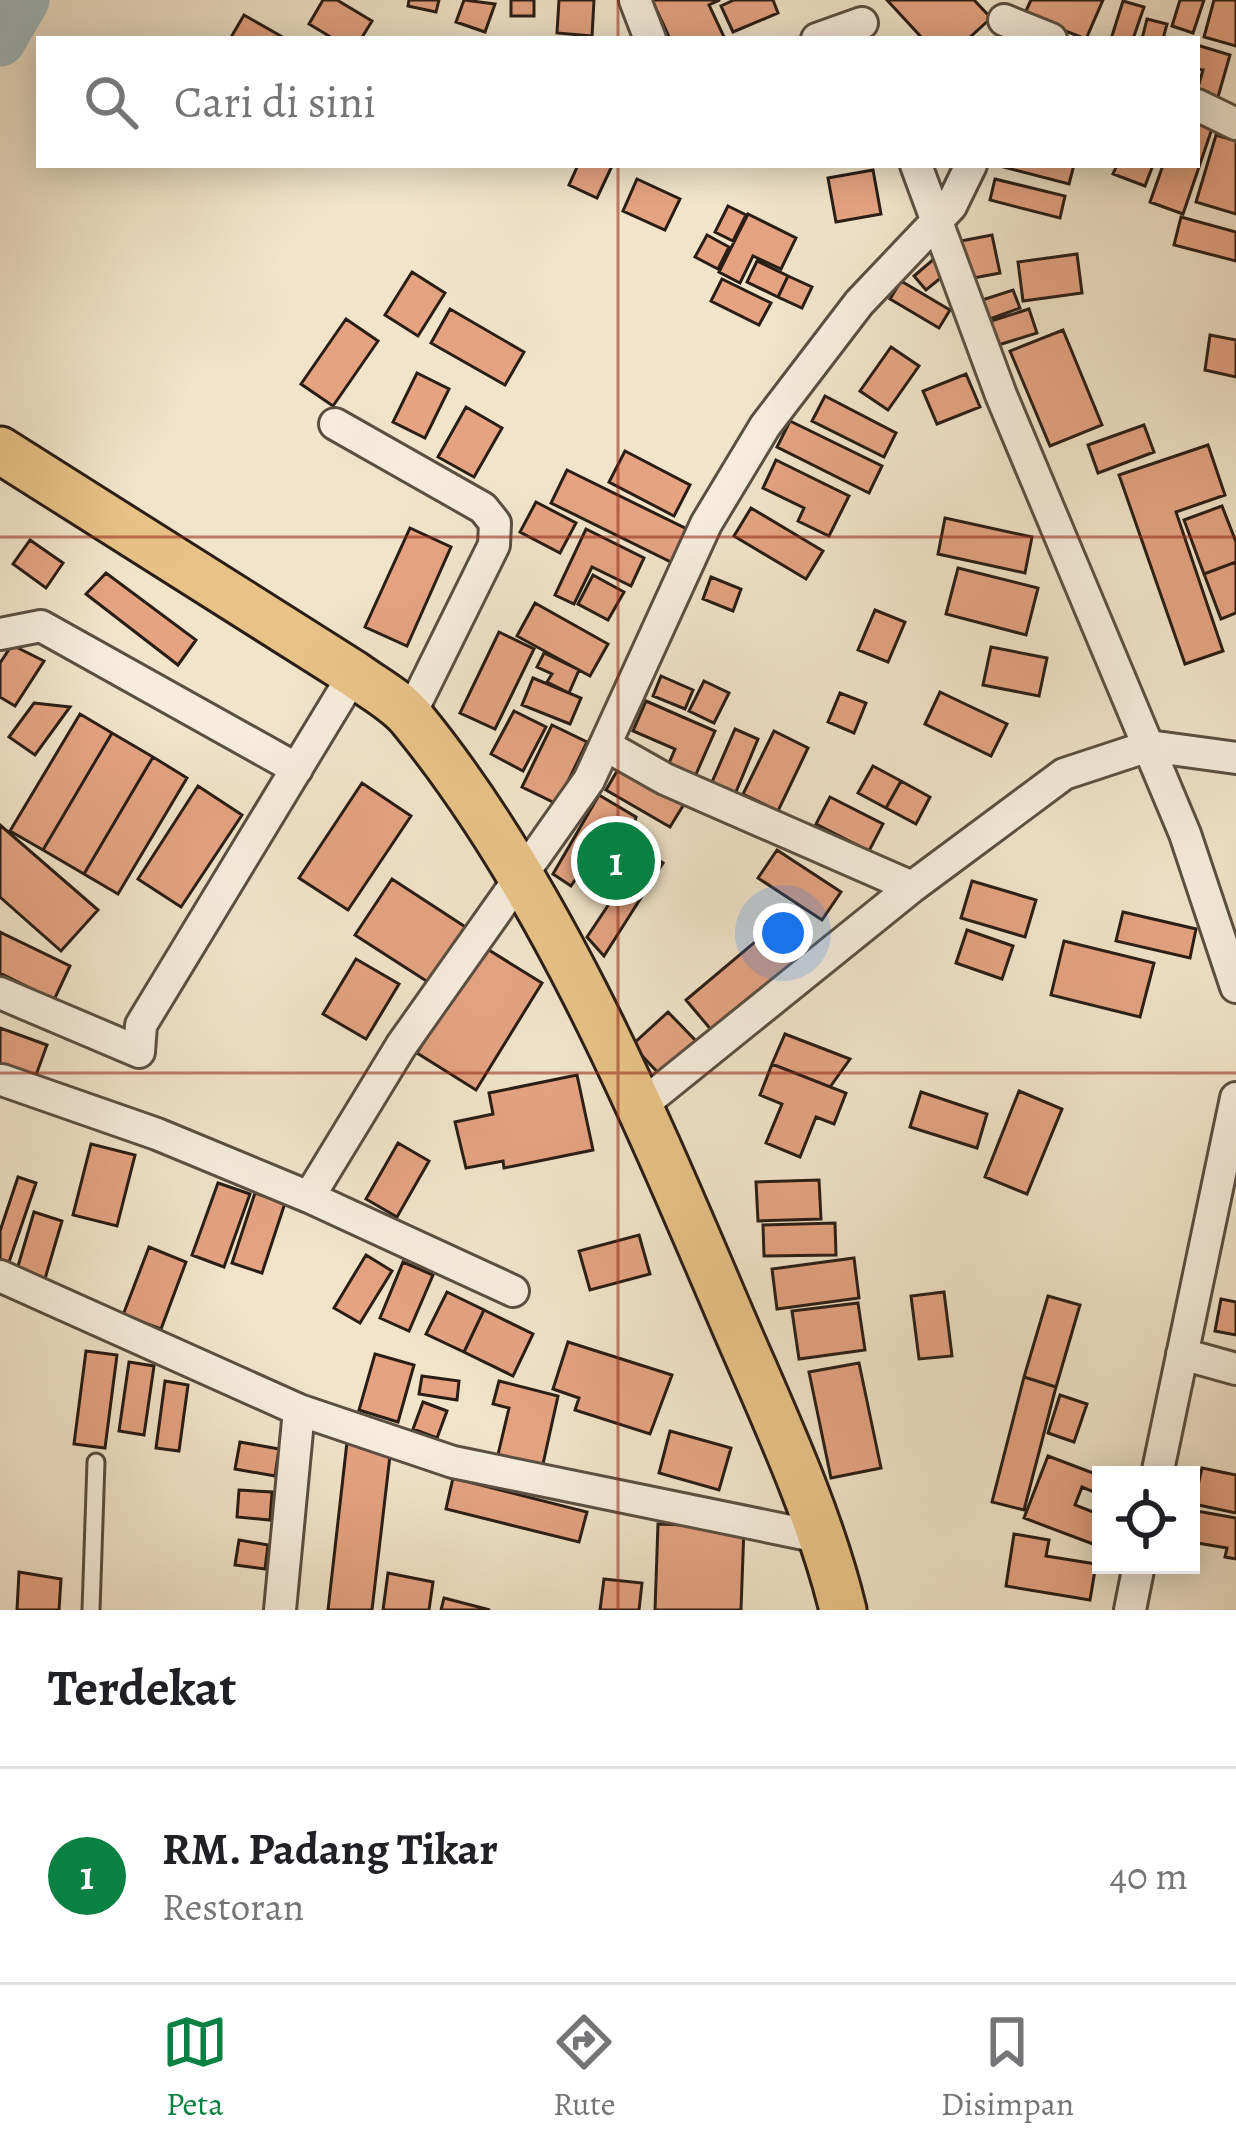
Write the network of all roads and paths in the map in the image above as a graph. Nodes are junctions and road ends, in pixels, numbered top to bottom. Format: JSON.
{"nodes":[{"id":1,"x":635,"y":0,"type":"edge"},
{"id":2,"x":1004,"y":20,"type":"edge"},
{"id":3,"x":861,"y":21,"type":"edge"},
{"id":4,"x":649,"y":36,"type":"edge"},
{"id":5,"x":824,"y":36,"type":"edge"},
{"id":6,"x":1044,"y":36,"type":"edge"},
{"id":7,"x":1200,"y":106,"type":"edge"},
{"id":8,"x":1236,"y":124,"type":"edge"},
{"id":9,"x":917,"y":168,"type":"edge"},
{"id":10,"x":969,"y":168,"type":"edge"},
{"id":11,"x":936,"y":223,"type":"junction"},
{"id":12,"x":335,"y":424,"type":"dead end"},
{"id":13,"x":0,"y":450,"type":"edge"},
{"id":14,"x":0,"y":634,"type":"edge"},
{"id":15,"x":354,"y":674,"type":"junction"},
{"id":16,"x":410,"y":715,"type":"junction"},
{"id":17,"x":605,"y":745,"type":"junction"},
{"id":18,"x":1149,"y":746,"type":"junction"},
{"id":19,"x":1236,"y":758,"type":"edge"},
{"id":20,"x":297,"y":769,"type":"junction"},
{"id":21,"x":522,"y":876,"type":"junction"},
{"id":22,"x":912,"y":887,"type":"junction"},
{"id":23,"x":1236,"y":987,"type":"edge"},
{"id":24,"x":0,"y":993,"type":"edge"},
{"id":25,"x":2,"y":1080,"type":"edge"},
{"id":26,"x":1236,"y":1098,"type":"edge"},
{"id":27,"x":638,"y":1109,"type":"junction"},
{"id":28,"x":309,"y":1197,"type":"junction"},
{"id":29,"x":0,"y":1276,"type":"edge"},
{"id":30,"x":513,"y":1292,"type":"dead end"},
{"id":31,"x":1182,"y":1354,"type":"junction"},
{"id":32,"x":1236,"y":1370,"type":"edge"},
{"id":33,"x":299,"y":1410,"type":"junction"},
{"id":34,"x":96,"y":1462,"type":"dead end"},
{"id":35,"x":1159,"y":1466,"type":"edge"},
{"id":36,"x":819,"y":1537,"type":"junction"},
{"id":37,"x":1137,"y":1574,"type":"edge"},
{"id":38,"x":91,"y":1610,"type":"edge"},
{"id":39,"x":280,"y":1610,"type":"edge"},
{"id":40,"x":842,"y":1610,"type":"edge"},
{"id":41,"x":1130,"y":1610,"type":"edge"}],
"edges":[{"from":1,"to":4,"type":"street"},
{"from":2,"to":6,"type":"street"},
{"from":3,"to":5,"type":"street"},
{"from":7,"to":8,"type":"street"},
{"from":9,"to":11,"type":"street"},
{"from":10,"to":11,"type":"street"},
{"from":11,"to":17,"type":"street"},
{"from":11,"to":18,"type":"street"},
{"from":12,"to":16,"type":"street"},
{"from":13,"to":15,"type":"main road"},
{"from":14,"to":20,"type":"street"},
{"from":15,"to":16,"type":"main road"},
{"from":15,"to":20,"type":"street"},
{"from":16,"to":21,"type":"main road"},
{"from":17,"to":21,"type":"street"},
{"from":17,"to":22,"type":"street"},
{"from":18,"to":19,"type":"street"},
{"from":18,"to":22,"type":"street"},
{"from":18,"to":23,"type":"street"},
{"from":20,"to":24,"type":"street"},
{"from":21,"to":27,"type":"main road"},
{"from":21,"to":28,"type":"street"},
{"from":22,"to":27,"type":"street"},
{"from":25,"to":28,"type":"street"},
{"from":26,"to":31,"type":"street"},
{"from":27,"to":36,"type":"main road"},
{"from":28,"to":30,"type":"street"},
{"from":29,"to":33,"type":"street"},
{"from":31,"to":32,"type":"street"},
{"from":31,"to":35,"type":"street"},
{"from":33,"to":36,"type":"street"},
{"from":33,"to":39,"type":"street"},
{"from":34,"to":38,"type":"lane"},
{"from":36,"to":40,"type":"main road"},
{"from":37,"to":41,"type":"street"}]}
